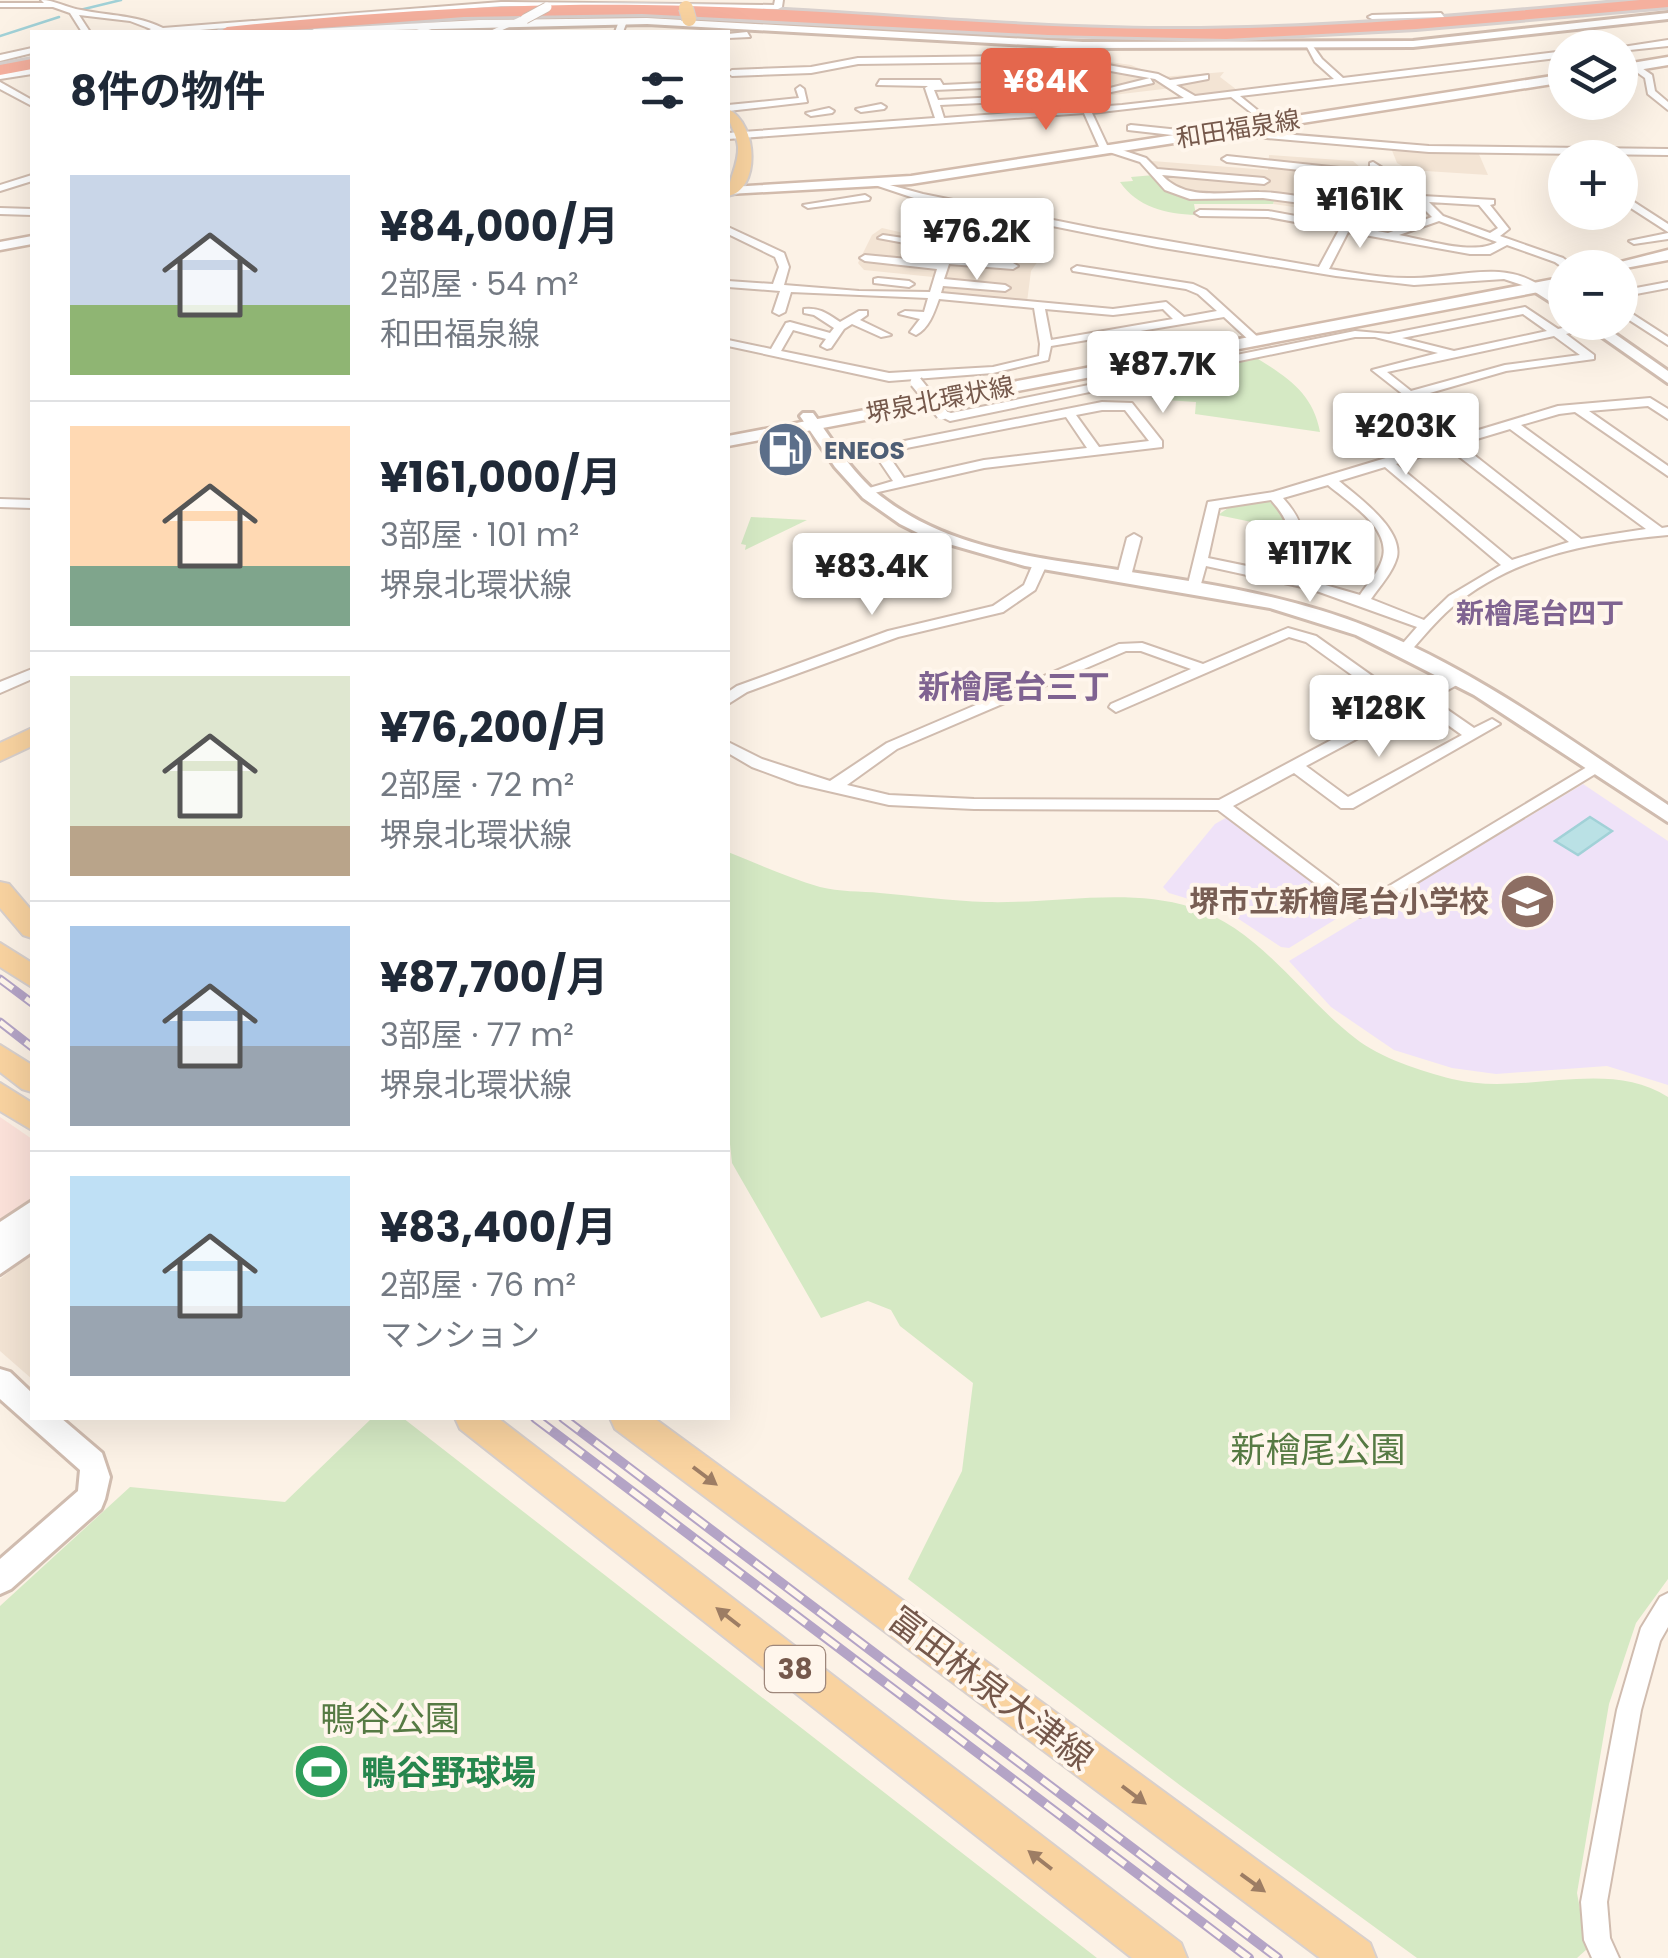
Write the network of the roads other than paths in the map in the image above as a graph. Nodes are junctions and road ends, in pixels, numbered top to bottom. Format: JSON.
{"nodes":[{"id":1,"x":373,"y":0,"type":"edge"},
{"id":2,"x":434,"y":0,"type":"edge"},
{"id":3,"x":779,"y":0,"type":"edge"},
{"id":4,"x":49,"y":2,"type":"edge"},
{"id":5,"x":465,"y":3,"type":"edge"},
{"id":6,"x":554,"y":3,"type":"edge"},
{"id":7,"x":746,"y":3,"type":"edge"},
{"id":8,"x":1668,"y":4,"type":"edge"},
{"id":9,"x":0,"y":5,"type":"edge"},
{"id":10,"x":408,"y":11,"type":"junction"},
{"id":11,"x":74,"y":14,"type":"junction"},
{"id":12,"x":371,"y":14,"type":"junction"},
{"id":13,"x":688,"y":15,"type":"edge"},
{"id":14,"x":1442,"y":15,"type":"dead end"},
{"id":15,"x":1668,"y":16,"type":"edge"},
{"id":16,"x":1372,"y":17,"type":"dead end"},
{"id":17,"x":521,"y":20,"type":"junction"},
{"id":18,"x":435,"y":25,"type":"junction"},
{"id":19,"x":733,"y":26,"type":"dead end"},
{"id":20,"x":622,"y":29,"type":"edge"},
{"id":21,"x":85,"y":30,"type":"edge"},
{"id":22,"x":155,"y":30,"type":"edge"},
{"id":23,"x":182,"y":30,"type":"edge"},
{"id":24,"x":253,"y":30,"type":"edge"},
{"id":25,"x":288,"y":30,"type":"edge"},
{"id":26,"x":359,"y":30,"type":"edge"},
{"id":27,"x":421,"y":30,"type":"edge"},
{"id":28,"x":497,"y":30,"type":"edge"},
{"id":29,"x":747,"y":34,"type":"dead end"},
{"id":30,"x":730,"y":36,"type":"edge"},
{"id":31,"x":1668,"y":43,"type":"edge"},
{"id":32,"x":1083,"y":45,"type":"junction"},
{"id":33,"x":1310,"y":45,"type":"junction"},
{"id":34,"x":1638,"y":46,"type":"edge"},
{"id":35,"x":30,"y":51,"type":"edge"},
{"id":36,"x":1548,"y":56,"type":"edge"},
{"id":37,"x":0,"y":58,"type":"edge"},
{"id":38,"x":1668,"y":62,"type":"edge"},
{"id":39,"x":30,"y":65,"type":"edge"},
{"id":40,"x":1638,"y":66,"type":"edge"},
{"id":41,"x":1638,"y":67,"type":"edge"},
{"id":42,"x":1108,"y":68,"type":"dead end"},
{"id":43,"x":0,"y":71,"type":"edge"},
{"id":44,"x":1124,"y":71,"type":"junction"},
{"id":45,"x":732,"y":73,"type":"dead end"},
{"id":46,"x":1165,"y":81,"type":"junction"},
{"id":47,"x":1548,"y":81,"type":"edge"},
{"id":48,"x":880,"y":82,"type":"dead end"},
{"id":49,"x":1344,"y":83,"type":"junction"},
{"id":50,"x":0,"y":85,"type":"edge"},
{"id":51,"x":1651,"y":86,"type":"junction"},
{"id":52,"x":943,"y":88,"type":"junction"},
{"id":53,"x":1117,"y":88,"type":"junction"},
{"id":54,"x":1668,"y":88,"type":"edge"},
{"id":55,"x":800,"y":89,"type":"dead end"},
{"id":56,"x":1102,"y":90,"type":"dead end"},
{"id":57,"x":1230,"y":96,"type":"junction"},
{"id":58,"x":1194,"y":100,"type":"junction"},
{"id":59,"x":30,"y":102,"type":"edge"},
{"id":60,"x":934,"y":103,"type":"junction"},
{"id":61,"x":1668,"y":107,"type":"edge"},
{"id":62,"x":881,"y":108,"type":"dead end"},
{"id":63,"x":1247,"y":109,"type":"dead end"},
{"id":64,"x":730,"y":110,"type":"edge"},
{"id":65,"x":829,"y":111,"type":"dead end"},
{"id":66,"x":1087,"y":111,"type":"junction"},
{"id":67,"x":941,"y":121,"type":"junction"},
{"id":68,"x":870,"y":126,"type":"junction"},
{"id":69,"x":1131,"y":128,"type":"dead end"},
{"id":70,"x":814,"y":129,"type":"junction"},
{"id":71,"x":1223,"y":132,"type":"junction"},
{"id":72,"x":736,"y":135,"type":"edge"},
{"id":73,"x":1199,"y":135,"type":"junction"},
{"id":74,"x":1267,"y":136,"type":"junction"},
{"id":75,"x":1109,"y":149,"type":"junction"},
{"id":76,"x":1668,"y":152,"type":"edge"},
{"id":77,"x":1548,"y":153,"type":"edge"},
{"id":78,"x":1638,"y":153,"type":"edge"},
{"id":79,"x":1227,"y":159,"type":"dead end"},
{"id":80,"x":1266,"y":163,"type":"junction"},
{"id":81,"x":1374,"y":165,"type":"dead end"},
{"id":82,"x":1303,"y":166,"type":"junction"},
{"id":83,"x":1156,"y":172,"type":"junction"},
{"id":84,"x":30,"y":179,"type":"edge"},
{"id":85,"x":1264,"y":181,"type":"junction"},
{"id":86,"x":878,"y":183,"type":"junction"},
{"id":87,"x":827,"y":187,"type":"junction"},
{"id":88,"x":0,"y":188,"type":"edge"},
{"id":89,"x":730,"y":191,"type":"edge"},
{"id":90,"x":1263,"y":194,"type":"junction"},
{"id":91,"x":865,"y":198,"type":"dead end"},
{"id":92,"x":1418,"y":199,"type":"junction"},
{"id":93,"x":836,"y":201,"type":"junction"},
{"id":94,"x":1322,"y":204,"type":"junction"},
{"id":95,"x":815,"y":205,"type":"dead end"},
{"id":96,"x":971,"y":206,"type":"junction"},
{"id":97,"x":1638,"y":210,"type":"edge"},
{"id":98,"x":0,"y":211,"type":"edge"},
{"id":99,"x":30,"y":212,"type":"edge"},
{"id":100,"x":1200,"y":213,"type":"dead end"},
{"id":101,"x":1406,"y":216,"type":"dead end"},
{"id":102,"x":1439,"y":218,"type":"junction"},
{"id":103,"x":1424,"y":222,"type":"junction"},
{"id":104,"x":1344,"y":228,"type":"junction"},
{"id":105,"x":730,"y":231,"type":"edge"},
{"id":106,"x":1668,"y":232,"type":"edge"},
{"id":107,"x":1389,"y":236,"type":"junction"},
{"id":108,"x":1492,"y":236,"type":"junction"},
{"id":109,"x":30,"y":240,"type":"edge"},
{"id":110,"x":1634,"y":240,"type":"dead end"},
{"id":111,"x":888,"y":241,"type":"dead end"},
{"id":112,"x":1506,"y":241,"type":"junction"},
{"id":113,"x":0,"y":246,"type":"edge"},
{"id":114,"x":865,"y":258,"type":"dead end"},
{"id":115,"x":945,"y":258,"type":"junction"},
{"id":116,"x":1548,"y":258,"type":"edge"},
{"id":117,"x":1668,"y":259,"type":"edge"},
{"id":118,"x":1638,"y":263,"type":"edge"},
{"id":119,"x":1638,"y":266,"type":"edge"},
{"id":120,"x":1077,"y":269,"type":"dead end"},
{"id":121,"x":1322,"y":270,"type":"junction"},
{"id":122,"x":1145,"y":278,"type":"junction"},
{"id":123,"x":878,"y":280,"type":"dead end"},
{"id":124,"x":1548,"y":281,"type":"edge"},
{"id":125,"x":730,"y":284,"type":"edge"},
{"id":126,"x":1533,"y":284,"type":"junction"},
{"id":127,"x":1668,"y":285,"type":"edge"},
{"id":128,"x":783,"y":287,"type":"junction"},
{"id":129,"x":934,"y":288,"type":"junction"},
{"id":130,"x":1649,"y":289,"type":"junction"},
{"id":131,"x":1638,"y":291,"type":"edge"},
{"id":132,"x":1548,"y":294,"type":"edge"},
{"id":133,"x":1668,"y":301,"type":"edge"},
{"id":134,"x":1040,"y":304,"type":"junction"},
{"id":135,"x":1166,"y":305,"type":"junction"},
{"id":136,"x":808,"y":311,"type":"dead end"},
{"id":137,"x":779,"y":312,"type":"dead end"},
{"id":138,"x":1226,"y":312,"type":"junction"},
{"id":139,"x":905,"y":314,"type":"dead end"},
{"id":140,"x":928,"y":316,"type":"junction"},
{"id":141,"x":1182,"y":320,"type":"junction"},
{"id":142,"x":847,"y":325,"type":"junction"},
{"id":143,"x":1638,"y":326,"type":"edge"},
{"id":144,"x":1548,"y":327,"type":"edge"},
{"id":145,"x":916,"y":332,"type":"dead end"},
{"id":146,"x":885,"y":335,"type":"dead end"},
{"id":147,"x":1548,"y":336,"type":"edge"},
{"id":148,"x":1252,"y":337,"type":"junction"},
{"id":149,"x":1388,"y":337,"type":"junction"},
{"id":150,"x":1567,"y":340,"type":"edge"},
{"id":151,"x":1617,"y":340,"type":"edge"},
{"id":152,"x":1668,"y":342,"type":"edge"},
{"id":153,"x":730,"y":343,"type":"edge"},
{"id":154,"x":1046,"y":344,"type":"junction"},
{"id":155,"x":775,"y":351,"type":"junction"},
{"id":156,"x":1454,"y":354,"type":"junction"},
{"id":157,"x":818,"y":360,"type":"junction"},
{"id":158,"x":1668,"y":378,"type":"edge"},
{"id":159,"x":914,"y":379,"type":"junction"},
{"id":160,"x":1577,"y":408,"type":"junction"},
{"id":161,"x":1068,"y":413,"type":"junction"},
{"id":162,"x":1668,"y":415,"type":"edge"},
{"id":163,"x":811,"y":420,"type":"junction"},
{"id":164,"x":1510,"y":423,"type":"junction"},
{"id":165,"x":730,"y":432,"type":"edge"},
{"id":166,"x":730,"y":440,"type":"edge"},
{"id":167,"x":1449,"y":442,"type":"junction"},
{"id":168,"x":1096,"y":452,"type":"junction"},
{"id":169,"x":1386,"y":462,"type":"junction"},
{"id":170,"x":1668,"y":472,"type":"edge"},
{"id":171,"x":1330,"y":480,"type":"junction"},
{"id":172,"x":900,"y":481,"type":"junction"},
{"id":173,"x":865,"y":492,"type":"junction"},
{"id":174,"x":1274,"y":496,"type":"junction"},
{"id":175,"x":0,"y":503,"type":"edge"},
{"id":176,"x":30,"y":504,"type":"edge"},
{"id":177,"x":1663,"y":532,"type":"edge"},
{"id":178,"x":1134,"y":538,"type":"dead end"},
{"id":179,"x":1577,"y":542,"type":"junction"},
{"id":180,"x":1200,"y":561,"type":"junction"},
{"id":181,"x":1040,"y":564,"type":"junction"},
{"id":182,"x":1508,"y":565,"type":"junction"},
{"id":183,"x":1124,"y":576,"type":"junction"},
{"id":184,"x":1288,"y":577,"type":"junction"},
{"id":185,"x":1194,"y":588,"type":"junction"},
{"id":186,"x":1364,"y":598,"type":"junction"},
{"id":187,"x":1427,"y":626,"type":"junction"},
{"id":188,"x":1404,"y":650,"type":"junction"},
{"id":189,"x":1202,"y":668,"type":"junction"},
{"id":190,"x":30,"y":675,"type":"edge"},
{"id":191,"x":1457,"y":679,"type":"junction"},
{"id":192,"x":0,"y":688,"type":"edge"},
{"id":193,"x":730,"y":698,"type":"edge"},
{"id":194,"x":1422,"y":700,"type":"junction"},
{"id":195,"x":1116,"y":707,"type":"dead end"},
{"id":196,"x":1406,"y":707,"type":"junction"},
{"id":197,"x":30,"y":723,"type":"edge"},
{"id":198,"x":1492,"y":724,"type":"dead end"},
{"id":199,"x":1473,"y":735,"type":"junction"},
{"id":200,"x":30,"y":737,"type":"edge"},
{"id":201,"x":0,"y":739,"type":"edge"},
{"id":202,"x":730,"y":748,"type":"edge"},
{"id":203,"x":0,"y":753,"type":"edge"},
{"id":204,"x":1295,"y":766,"type":"junction"},
{"id":205,"x":1597,"y":768,"type":"junction"},
{"id":206,"x":831,"y":788,"type":"junction"},
{"id":207,"x":1222,"y":805,"type":"junction"},
{"id":208,"x":1668,"y":816,"type":"edge"},
{"id":209,"x":0,"y":890,"type":"edge"},
{"id":210,"x":30,"y":926,"type":"edge"},
{"id":211,"x":0,"y":953,"type":"edge"},
{"id":212,"x":30,"y":976,"type":"edge"},
{"id":213,"x":0,"y":1056,"type":"edge"},
{"id":214,"x":30,"y":1079,"type":"edge"},
{"id":215,"x":0,"y":1095,"type":"edge"},
{"id":216,"x":30,"y":1117,"type":"edge"},
{"id":217,"x":30,"y":1214,"type":"edge"},
{"id":218,"x":0,"y":1237,"type":"edge"},
{"id":219,"x":30,"y":1239,"type":"edge"},
{"id":220,"x":0,"y":1263,"type":"edge"},
{"id":221,"x":0,"y":1382,"type":"edge"},
{"id":222,"x":30,"y":1408,"type":"edge"},
{"id":223,"x":43,"y":1420,"type":"edge"},
{"id":224,"x":475,"y":1420,"type":"edge"},
{"id":225,"x":630,"y":1420,"type":"edge"},
{"id":226,"x":0,"y":1579,"type":"edge"},
{"id":227,"x":1668,"y":1605,"type":"edge"},
{"id":228,"x":1166,"y":1958,"type":"edge"},
{"id":229,"x":1355,"y":1958,"type":"edge"},
{"id":230,"x":1606,"y":1958,"type":"edge"}],
"edges":[{"from":1,"to":12,"type":"street"},
{"from":2,"to":10,"type":"street"},
{"from":3,"to":7,"type":"street"},
{"from":4,"to":9,"type":"street"},
{"from":4,"to":11,"type":"street"},
{"from":5,"to":6,"type":"street"},
{"from":5,"to":10,"type":"street"},
{"from":6,"to":13,"type":"street"},
{"from":6,"to":17,"type":"street","bridge":true},
{"from":7,"to":13,"type":"street"},
{"from":8,"to":24,"type":"highway"},
{"from":8,"to":25,"type":"highway"},
{"from":10,"to":12,"type":"street"},
{"from":11,"to":21,"type":"street"},
{"from":11,"to":22,"type":"street"},
{"from":12,"to":23,"type":"street"},
{"from":13,"to":19,"type":"street"},
{"from":13,"to":20,"type":"street"},
{"from":13,"to":32,"type":"street"},
{"from":14,"to":16,"type":"street"},
{"from":15,"to":33,"type":"street"},
{"from":17,"to":18,"type":"street"},
{"from":17,"to":20,"type":"street"},
{"from":17,"to":28,"type":"street"},
{"from":18,"to":26,"type":"street"},
{"from":18,"to":27,"type":"street"},
{"from":29,"to":30,"type":"street"},
{"from":31,"to":34,"type":"street"},
{"from":32,"to":33,"type":"street"},
{"from":32,"to":45,"type":"street"},
{"from":33,"to":49,"type":"street"},
{"from":35,"to":37,"type":"street"},
{"from":36,"to":49,"type":"street"},
{"from":38,"to":40,"type":"main road"},
{"from":39,"to":43,"type":"highway"},
{"from":41,"to":51,"type":"street"},
{"from":42,"to":44,"type":"street"},
{"from":44,"to":46,"type":"street"},
{"from":44,"to":53,"type":"street"},
{"from":46,"to":53,"type":"street"},
{"from":46,"to":57,"type":"street"},
{"from":46,"to":58,"type":"street"},
{"from":47,"to":71,"type":"main road","name":"和田福泉線"},
{"from":48,"to":52,"type":"street"},
{"from":49,"to":57,"type":"street"},
{"from":50,"to":59,"type":"street"},
{"from":51,"to":54,"type":"street"},
{"from":51,"to":61,"type":"street"},
{"from":52,"to":60,"type":"street"},
{"from":52,"to":60,"type":"street"},
{"from":53,"to":56,"type":"street"},
{"from":55,"to":64,"type":"street"},
{"from":57,"to":58,"type":"street"},
{"from":57,"to":63,"type":"street"},
{"from":58,"to":66,"type":"street"},
{"from":60,"to":67,"type":"street"},
{"from":62,"to":68,"type":"street"},
{"from":65,"to":70,"type":"street"},
{"from":66,"to":67,"type":"street"},
{"from":66,"to":75,"type":"street"},
{"from":67,"to":68,"type":"street"},
{"from":68,"to":70,"type":"street"},
{"from":69,"to":73,"type":"street"},
{"from":70,"to":72,"type":"street"},
{"from":71,"to":73,"type":"main road","name":"和田福泉線"},
{"from":71,"to":74,"type":"street"},
{"from":72,"to":89,"type":"main road"},
{"from":73,"to":75,"type":"main road","name":"和田福泉線"},
{"from":74,"to":77,"type":"street"},
{"from":74,"to":80,"type":"street"},
{"from":75,"to":83,"type":"street"},
{"from":75,"to":86,"type":"main road","name":"和田福泉線"},
{"from":76,"to":78,"type":"street"},
{"from":79,"to":80,"type":"street"},
{"from":80,"to":82,"type":"street"},
{"from":80,"to":85,"type":"street"},
{"from":81,"to":92,"type":"street"},
{"from":82,"to":94,"type":"street"},
{"from":82,"to":94,"type":"street"},
{"from":83,"to":85,"type":"street"},
{"from":83,"to":90,"type":"street"},
{"from":84,"to":88,"type":"street"},
{"from":85,"to":90,"type":"street"},
{"from":86,"to":87,"type":"main road","name":"和田福泉線"},
{"from":86,"to":96,"type":"street"},
{"from":87,"to":89,"type":"main road","name":"和田福泉線"},
{"from":87,"to":93,"type":"street"},
{"from":90,"to":94,"type":"street"},
{"from":91,"to":93,"type":"street"},
{"from":92,"to":102,"type":"street"},
{"from":92,"to":108,"type":"street"},
{"from":93,"to":95,"type":"street"},
{"from":96,"to":115,"type":"street"},
{"from":96,"to":121,"type":"street"},
{"from":97,"to":106,"type":"street"},
{"from":98,"to":99,"type":"street"},
{"from":100,"to":104,"type":"street"},
{"from":101,"to":103,"type":"street"},
{"from":102,"to":103,"type":"street"},
{"from":102,"to":108,"type":"street"},
{"from":103,"to":107,"type":"street"},
{"from":104,"to":107,"type":"street"},
{"from":104,"to":121,"type":"street"},
{"from":105,"to":128,"type":"street"},
{"from":106,"to":110,"type":"street"},
{"from":107,"to":112,"type":"street"},
{"from":108,"to":112,"type":"street"},
{"from":109,"to":113,"type":"main road"},
{"from":111,"to":115,"type":"street"},
{"from":112,"to":116,"type":"street"},
{"from":114,"to":115,"type":"street"},
{"from":115,"to":129,"type":"street"},
{"from":115,"to":129,"type":"street"},
{"from":117,"to":118,"type":"main road"},
{"from":117,"to":119,"type":"main road"},
{"from":120,"to":122,"type":"street"},
{"from":121,"to":126,"type":"street"},
{"from":122,"to":135,"type":"street"},
{"from":122,"to":138,"type":"street"},
{"from":123,"to":129,"type":"street"},
{"from":124,"to":126,"type":"main road","name":"堺泉北環状線"},
{"from":125,"to":128,"type":"street"},
{"from":126,"to":132,"type":"street"},
{"from":126,"to":148,"type":"main road","name":"堺泉北環状線"},
{"from":127,"to":130,"type":"street"},
{"from":128,"to":129,"type":"street"},
{"from":128,"to":137,"type":"street"},
{"from":129,"to":134,"type":"street"},
{"from":129,"to":140,"type":"street"},
{"from":130,"to":131,"type":"street"},
{"from":130,"to":133,"type":"street"},
{"from":134,"to":135,"type":"street"},
{"from":134,"to":154,"type":"street"},
{"from":135,"to":141,"type":"street"},
{"from":136,"to":142,"type":"street"},
{"from":138,"to":141,"type":"street"},
{"from":138,"to":148,"type":"street"},
{"from":139,"to":140,"type":"street"},
{"from":140,"to":145,"type":"street"},
{"from":141,"to":154,"type":"street"},
{"from":142,"to":146,"type":"street"},
{"from":142,"to":155,"type":"street"},
{"from":142,"to":157,"type":"street"},
{"from":143,"to":152,"type":"street"},
{"from":144,"to":149,"type":"street"},
{"from":147,"to":156,"type":"street"},
{"from":148,"to":163,"type":"main road","name":"堺泉北環状線"},
{"from":149,"to":156,"type":"street"},
{"from":149,"to":159,"type":"street","bridge":true},
{"from":150,"to":156,"type":"street"},
{"from":151,"to":158,"type":"street"},
{"from":153,"to":155,"type":"street"},
{"from":154,"to":159,"type":"street"},
{"from":155,"to":157,"type":"street"},
{"from":157,"to":159,"type":"street"},
{"from":160,"to":162,"type":"street"},
{"from":160,"to":164,"type":"street"},
{"from":160,"to":170,"type":"street"},
{"from":161,"to":168,"type":"street"},
{"from":161,"to":168,"type":"street"},
{"from":161,"to":172,"type":"street"},
{"from":163,"to":165,"type":"main road","name":"堺泉北環状線"},
{"from":163,"to":166,"type":"main road","name":"堺泉北環状線"},
{"from":163,"to":173,"type":"street"},
{"from":164,"to":167,"type":"street"},
{"from":164,"to":177,"type":"street"},
{"from":167,"to":169,"type":"street"},
{"from":167,"to":179,"type":"street"},
{"from":168,"to":172,"type":"street"},
{"from":169,"to":171,"type":"street"},
{"from":169,"to":182,"type":"street"},
{"from":171,"to":174,"type":"street"},
{"from":171,"to":186,"type":"street"},
{"from":172,"to":173,"type":"street"},
{"from":173,"to":181,"type":"street"},
{"from":174,"to":180,"type":"street"},
{"from":174,"to":184,"type":"street"},
{"from":175,"to":176,"type":"street"},
{"from":177,"to":179,"type":"street"},
{"from":178,"to":183,"type":"street"},
{"from":179,"to":182,"type":"street"},
{"from":180,"to":184,"type":"street"},
{"from":180,"to":185,"type":"street"},
{"from":181,"to":183,"type":"street"},
{"from":181,"to":193,"type":"street"},
{"from":182,"to":187,"type":"street"},
{"from":183,"to":185,"type":"street"},
{"from":184,"to":186,"type":"street"},
{"from":185,"to":188,"type":"street"},
{"from":186,"to":187,"type":"street"},
{"from":187,"to":188,"type":"street"},
{"from":188,"to":191,"type":"street"},
{"from":189,"to":195,"type":"street"},
{"from":189,"to":196,"type":"street"},
{"from":189,"to":206,"type":"street"},
{"from":190,"to":192,"type":"street"},
{"from":191,"to":194,"type":"street"},
{"from":191,"to":205,"type":"street"},
{"from":194,"to":196,"type":"street"},
{"from":194,"to":199,"type":"street"},
{"from":196,"to":204,"type":"street"},
{"from":197,"to":201,"type":"main road"},
{"from":198,"to":199,"type":"street"},
{"from":199,"to":204,"type":"street"},
{"from":200,"to":203,"type":"main road"},
{"from":202,"to":206,"type":"street"},
{"from":204,"to":207,"type":"street"},
{"from":205,"to":207,"type":"street"},
{"from":205,"to":208,"type":"street"},
{"from":206,"to":207,"type":"street"},
{"from":209,"to":210,"type":"main road"},
{"from":211,"to":212,"type":"main road"},
{"from":213,"to":214,"type":"main road"},
{"from":215,"to":216,"type":"main road"},
{"from":217,"to":218,"type":"street"},
{"from":219,"to":220,"type":"street"},
{"from":221,"to":222,"type":"street"},
{"from":223,"to":226,"type":"street"},
{"from":228,"to":224,"type":"main road","number":"38","one_way":true},
{"from":225,"to":229,"type":"main road","name":"富田林泉大津線","one_way":true},
{"from":227,"to":230,"type":"street"}]}
